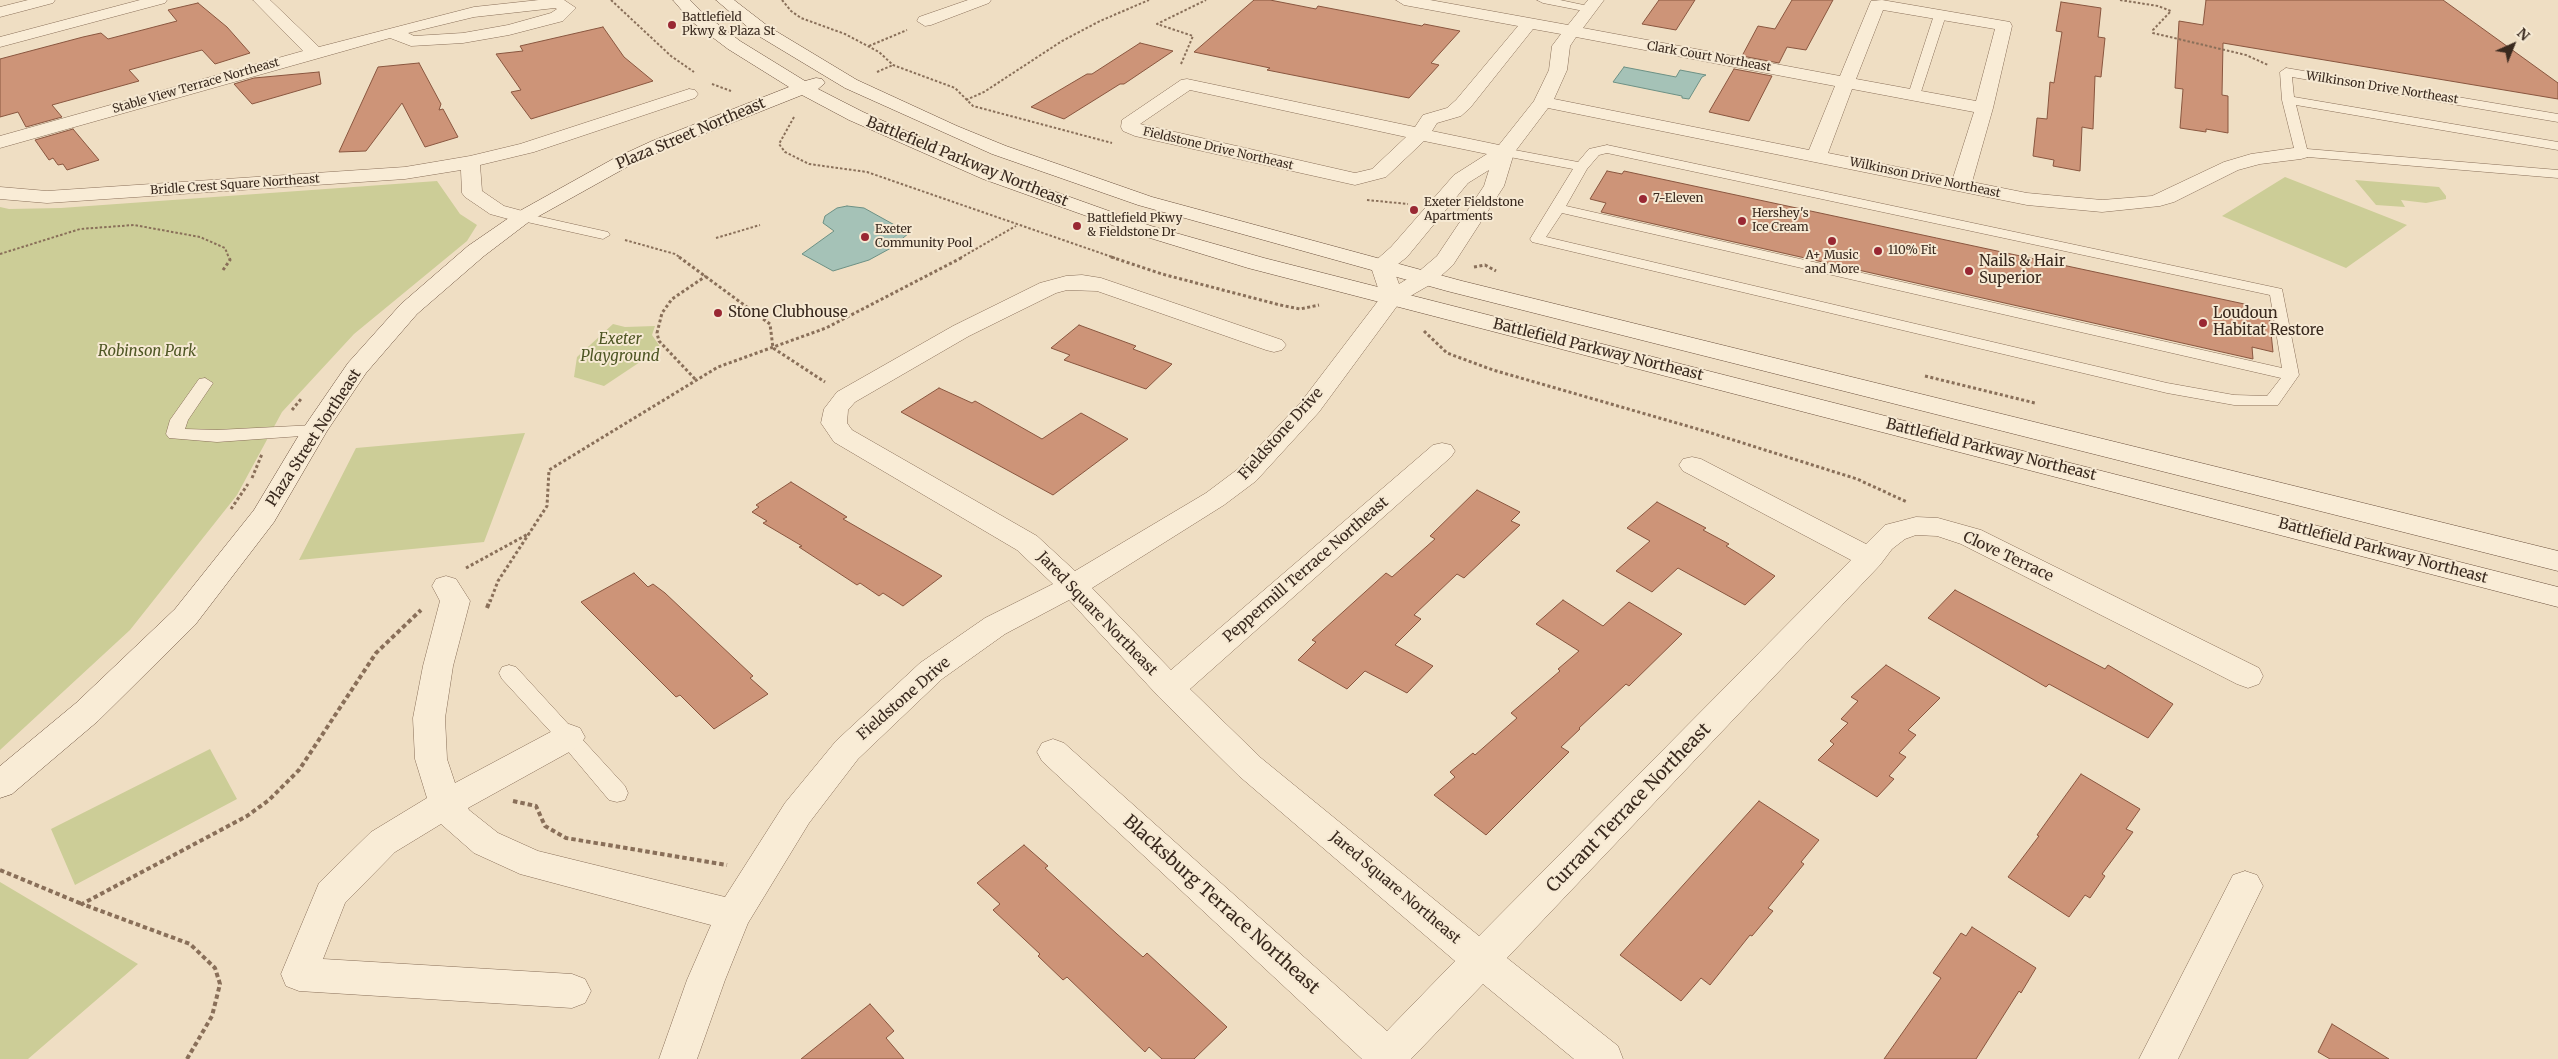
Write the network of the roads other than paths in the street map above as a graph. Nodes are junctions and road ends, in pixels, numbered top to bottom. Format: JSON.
{"nodes":[{"id":1,"x":47,"y":0,"type":"edge"},
{"id":2,"x":159,"y":0,"type":"edge"},
{"id":3,"x":261,"y":0,"type":"edge"},
{"id":4,"x":681,"y":0,"type":"edge"},
{"id":5,"x":724,"y":0,"type":"edge"},
{"id":6,"x":983,"y":0,"type":"edge"},
{"id":7,"x":1404,"y":0,"type":"edge"},
{"id":8,"x":1543,"y":0,"type":"edge"},
{"id":9,"x":1592,"y":4,"type":"edge"},
{"id":10,"x":0,"y":12,"type":"edge"},
{"id":11,"x":1940,"y":14,"type":"junction"},
{"id":12,"x":925,"y":21,"type":"road end"},
{"id":13,"x":1529,"y":23,"type":"junction"},
{"id":14,"x":392,"y":32,"type":"junction"},
{"id":15,"x":1572,"y":32,"type":"junction"},
{"id":16,"x":0,"y":42,"type":"edge"},
{"id":17,"x":315,"y":53,"type":"junction"},
{"id":18,"x":836,"y":75,"type":"junction"},
{"id":19,"x":1846,"y":82,"type":"junction"},
{"id":20,"x":803,"y":88,"type":"junction"},
{"id":21,"x":689,"y":94,"type":"dead end"},
{"id":22,"x":1914,"y":95,"type":"junction"},
{"id":23,"x":2288,"y":100,"type":"junction"},
{"id":24,"x":1543,"y":102,"type":"junction"},
{"id":25,"x":1984,"y":108,"type":"junction"},
{"id":26,"x":2558,"y":118,"type":"edge"},
{"id":27,"x":1420,"y":134,"type":"junction"},
{"id":28,"x":0,"y":142,"type":"edge"},
{"id":29,"x":2558,"y":146,"type":"edge"},
{"id":30,"x":1504,"y":152,"type":"junction"},
{"id":31,"x":2301,"y":153,"type":"junction"},
{"id":32,"x":1817,"y":155,"type":"junction"},
{"id":33,"x":470,"y":162,"type":"junction"},
{"id":34,"x":1581,"y":167,"type":"junction"},
{"id":35,"x":2558,"y":174,"type":"edge"},
{"id":36,"x":1961,"y":185,"type":"junction"},
{"id":37,"x":0,"y":193,"type":"edge"},
{"id":38,"x":1558,"y":208,"type":"junction"},
{"id":39,"x":523,"y":217,"type":"junction"},
{"id":40,"x":603,"y":236,"type":"road end"},
{"id":41,"x":1382,"y":267,"type":"junction"},
{"id":42,"x":1425,"y":278,"type":"junction"},
{"id":43,"x":1392,"y":297,"type":"junction"},
{"id":44,"x":1274,"y":346,"type":"dead end"},
{"id":45,"x":2291,"y":375,"type":"junction"},
{"id":46,"x":205,"y":383,"type":"dead end"},
{"id":47,"x":315,"y":430,"type":"junction"},
{"id":48,"x":1442,"y":450,"type":"dead end"},
{"id":49,"x":1692,"y":465,"type":"dead end"},
{"id":50,"x":1870,"y":558,"type":"junction"},
{"id":51,"x":2558,"y":561,"type":"edge"},
{"id":52,"x":446,"y":586,"type":"road end"},
{"id":53,"x":1073,"y":586,"type":"junction"},
{"id":54,"x":2558,"y":597,"type":"edge"},
{"id":55,"x":509,"y":673,"type":"dead end"},
{"id":56,"x":2248,"y":676,"type":"dead end"},
{"id":57,"x":1170,"y":689,"type":"junction"},
{"id":58,"x":569,"y":737,"type":"junction"},
{"id":59,"x":1053,"y":752,"type":"dead end"},
{"id":60,"x":0,"y":785,"type":"edge"},
{"id":61,"x":617,"y":794,"type":"dead end"},
{"id":62,"x":446,"y":804,"type":"junction"},
{"id":63,"x":2245,"y":886,"type":"dead end"},
{"id":64,"x":733,"y":915,"type":"junction"},
{"id":65,"x":1481,"y":960,"type":"junction"},
{"id":66,"x":572,"y":991,"type":"dead end"},
{"id":67,"x":1388,"y":1058,"type":"edge"},
{"id":68,"x":678,"y":1059,"type":"edge"},
{"id":69,"x":1604,"y":1059,"type":"edge"},
{"id":70,"x":2158,"y":1059,"type":"edge"}],
"edges":[{"from":1,"to":10,"type":"street"},
{"from":2,"to":16,"type":"street"},
{"from":3,"to":17,"type":"street"},
{"from":4,"to":20,"type":"street","name":"Battlefield Parkway Northeast"},
{"from":5,"to":18,"type":"street","name":"Battlefield Parkway Northeast"},
{"from":6,"to":12,"type":"street"},
{"from":7,"to":13,"type":"street"},
{"from":8,"to":9,"type":"lane"},
{"from":9,"to":15,"type":"street"},
{"from":11,"to":19,"type":"street"},
{"from":11,"to":22,"type":"lane"},
{"from":11,"to":25,"type":"street"},
{"from":13,"to":15,"type":"street"},
{"from":13,"to":27,"type":"street","name":"Fieldstone Drive Northeast"},
{"from":14,"to":14,"type":"street","name":"Stable View Terrace Northeast"},
{"from":14,"to":17,"type":"street","name":"Stable View Terrace Northeast"},
{"from":15,"to":19,"type":"street","name":"Clark Court Northeast"},
{"from":15,"to":24,"type":"street"},
{"from":17,"to":28,"type":"street","name":"Stable View Terrace Northeast"},
{"from":18,"to":20,"type":"street","name":"Plaza Street Northeast"},
{"from":18,"to":41,"type":"street","name":"Battlefield Parkway Northeast"},
{"from":19,"to":22,"type":"street","name":"Clark Court Northeast"},
{"from":19,"to":32,"type":"street"},
{"from":20,"to":39,"type":"street","name":"Plaza Street Northeast"},
{"from":20,"to":43,"type":"street","name":"Battlefield Parkway Northeast"},
{"from":21,"to":33,"type":"street","name":"Bridle Crest Square Northeast"},
{"from":22,"to":25,"type":"street","name":"Clark Court Northeast"},
{"from":23,"to":26,"type":"lane","name":"Wilkinson Drive Northeast"},
{"from":23,"to":29,"type":"lane"},
{"from":23,"to":31,"type":"lane","name":"Wilkinson Drive Northeast"},
{"from":24,"to":30,"type":"street"},
{"from":24,"to":32,"type":"street","name":"Wilkinson Drive Northeast"},
{"from":25,"to":36,"type":"street"},
{"from":27,"to":27,"type":"street","name":"Fieldstone Drive Northeast"},
{"from":27,"to":30,"type":"street"},
{"from":30,"to":34,"type":"lane"},
{"from":30,"to":41,"type":"street"},
{"from":30,"to":42,"type":"street"},
{"from":31,"to":35,"type":"lane","name":"Wilkinson Drive Northeast"},
{"from":31,"to":36,"type":"street","name":"Wilkinson Drive Northeast"},
{"from":32,"to":36,"type":"street","name":"Wilkinson Drive Northeast"},
{"from":33,"to":37,"type":"street","name":"Bridle Crest Square Northeast"},
{"from":33,"to":39,"type":"street"},
{"from":34,"to":38,"type":"lane"},
{"from":34,"to":45,"type":"lane"},
{"from":38,"to":45,"type":"lane"},
{"from":38,"to":45,"type":"lane"},
{"from":39,"to":40,"type":"lane"},
{"from":39,"to":47,"type":"street","name":"Plaza Street Northeast"},
{"from":41,"to":42,"type":"street","name":"Battlefield Parkway Northeast"},
{"from":41,"to":43,"type":"street"},
{"from":42,"to":43,"type":"street"},
{"from":42,"to":51,"type":"street","name":"Battlefield Parkway Northeast"},
{"from":43,"to":53,"type":"street","name":"Fieldstone Drive"},
{"from":43,"to":54,"type":"street","name":"Battlefield Parkway Northeast"},
{"from":44,"to":53,"type":"street","name":"Jared Square Northeast"},
{"from":46,"to":47,"type":"lane"},
{"from":47,"to":60,"type":"street","name":"Plaza Street Northeast"},
{"from":48,"to":57,"type":"street","name":"Peppermill Terrace Northeast"},
{"from":49,"to":50,"type":"street"},
{"from":50,"to":56,"type":"street","name":"Clove Terrace"},
{"from":50,"to":65,"type":"street","name":"Currant Terrace Northeast"},
{"from":52,"to":62,"type":"street"},
{"from":53,"to":57,"type":"street","name":"Jared Square Northeast"},
{"from":53,"to":64,"type":"street","name":"Fieldstone Drive"},
{"from":55,"to":58,"type":"lane"},
{"from":57,"to":65,"type":"street","name":"Jared Square Northeast"},
{"from":58,"to":61,"type":"lane"},
{"from":58,"to":62,"type":"street"},
{"from":59,"to":67,"type":"street","name":"Blacksburg Terrace Northeast"},
{"from":62,"to":64,"type":"street"},
{"from":62,"to":66,"type":"street"},
{"from":63,"to":70,"type":"street"},
{"from":64,"to":68,"type":"street","name":"Fieldstone Drive"},
{"from":65,"to":67,"type":"street","name":"Currant Terrace Northeast"},
{"from":65,"to":69,"type":"street","name":"Jared Square Northeast"}]}
